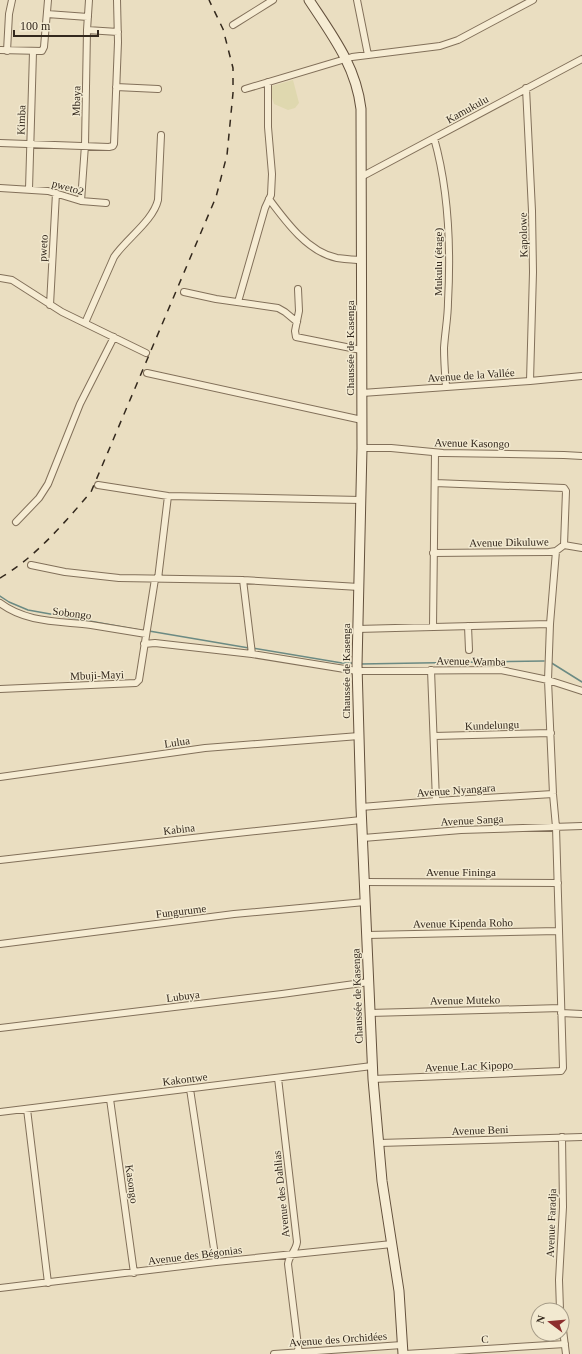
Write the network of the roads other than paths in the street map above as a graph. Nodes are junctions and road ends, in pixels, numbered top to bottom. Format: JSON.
{"nodes":[{"id":1,"x":12,"y":0,"type":"edge"},
{"id":2,"x":48,"y":0,"type":"edge"},
{"id":3,"x":89,"y":0,"type":"edge"},
{"id":4,"x":117,"y":0,"type":"edge"},
{"id":5,"x":274,"y":0,"type":"edge"},
{"id":6,"x":309,"y":0,"type":"edge"},
{"id":7,"x":357,"y":0,"type":"edge"},
{"id":8,"x":533,"y":0,"type":"edge"},
{"id":9,"x":47,"y":14,"type":"junction"},
{"id":10,"x":88,"y":17,"type":"junction"},
{"id":11,"x":234,"y":25,"type":"dead end"},
{"id":12,"x":87,"y":30,"type":"junction"},
{"id":13,"x":118,"y":32,"type":"junction"},
{"id":14,"x":0,"y":50,"type":"edge"},
{"id":15,"x":7,"y":51,"type":"junction"},
{"id":16,"x":34,"y":52,"type":"junction"},
{"id":17,"x":368,"y":55,"type":"junction"},
{"id":18,"x":347,"y":59,"type":"junction"},
{"id":19,"x":582,"y":59,"type":"edge"},
{"id":20,"x":268,"y":82,"type":"junction"},
{"id":21,"x":116,"y":88,"type":"junction"},
{"id":22,"x":526,"y":88,"type":"junction"},
{"id":23,"x":158,"y":89,"type":"dead end"},
{"id":24,"x":245,"y":90,"type":"dead end"},
{"id":25,"x":161,"y":135,"type":"dead end"},
{"id":26,"x":434,"y":138,"type":"junction"},
{"id":27,"x":0,"y":143,"type":"edge"},
{"id":28,"x":30,"y":143,"type":"junction"},
{"id":29,"x":86,"y":145,"type":"junction"},
{"id":30,"x":361,"y":177,"type":"junction"},
{"id":31,"x":0,"y":188,"type":"edge"},
{"id":32,"x":29,"y":189,"type":"junction"},
{"id":33,"x":56,"y":193,"type":"junction"},
{"id":34,"x":270,"y":199,"type":"junction"},
{"id":35,"x":81,"y":201,"type":"junction"},
{"id":36,"x":106,"y":203,"type":"dead end"},
{"id":37,"x":362,"y":260,"type":"junction"},
{"id":38,"x":0,"y":278,"type":"edge"},
{"id":39,"x":298,"y":289,"type":"dead end"},
{"id":40,"x":184,"y":292,"type":"dead end"},
{"id":41,"x":238,"y":302,"type":"junction"},
{"id":42,"x":50,"y":305,"type":"junction"},
{"id":43,"x":297,"y":322,"type":"junction"},
{"id":44,"x":85,"y":323,"type":"junction"},
{"id":45,"x":114,"y":337,"type":"junction"},
{"id":46,"x":361,"y":350,"type":"junction"},
{"id":47,"x":146,"y":353,"type":"dead end"},
{"id":48,"x":147,"y":373,"type":"dead end"},
{"id":49,"x":582,"y":376,"type":"edge"},
{"id":50,"x":530,"y":381,"type":"junction"},
{"id":51,"x":446,"y":387,"type":"junction"},
{"id":52,"x":362,"y":393,"type":"junction"},
{"id":53,"x":362,"y":420,"type":"junction"},
{"id":54,"x":362,"y":448,"type":"junction"},
{"id":55,"x":435,"y":453,"type":"junction"},
{"id":56,"x":582,"y":456,"type":"edge"},
{"id":57,"x":435,"y":483,"type":"junction"},
{"id":58,"x":98,"y":485,"type":"dead end"},
{"id":59,"x":168,"y":496,"type":"junction"},
{"id":60,"x":361,"y":500,"type":"junction"},
{"id":61,"x":16,"y":522,"type":"dead end"},
{"id":62,"x":564,"y":545,"type":"junction"},
{"id":63,"x":582,"y":548,"type":"edge"},
{"id":64,"x":556,"y":551,"type":"junction"},
{"id":65,"x":433,"y":553,"type":"junction"},
{"id":66,"x":31,"y":565,"type":"dead end"},
{"id":67,"x":157,"y":579,"type":"junction"},
{"id":68,"x":243,"y":580,"type":"junction"},
{"id":69,"x":358,"y":587,"type":"junction"},
{"id":70,"x":0,"y":604,"type":"edge"},
{"id":71,"x":550,"y":624,"type":"junction"},
{"id":72,"x":468,"y":626,"type":"junction"},
{"id":73,"x":433,"y":627,"type":"junction"},
{"id":74,"x":357,"y":629,"type":"junction"},
{"id":75,"x":146,"y":634,"type":"junction"},
{"id":76,"x":144,"y":644,"type":"junction"},
{"id":77,"x":469,"y":650,"type":"dead end"},
{"id":78,"x":252,"y":654,"type":"junction"},
{"id":79,"x":357,"y":666,"type":"junction"},
{"id":80,"x":431,"y":670,"type":"junction"},
{"id":81,"x":548,"y":680,"type":"junction"},
{"id":82,"x":0,"y":689,"type":"edge"},
{"id":83,"x":582,"y":690,"type":"edge"},
{"id":84,"x":551,"y":733,"type":"junction"},
{"id":85,"x":358,"y":736,"type":"junction"},
{"id":86,"x":434,"y":736,"type":"junction"},
{"id":87,"x":0,"y":776,"type":"edge"},
{"id":88,"x":553,"y":794,"type":"junction"},
{"id":89,"x":436,"y":801,"type":"junction"},
{"id":90,"x":360,"y":807,"type":"junction"},
{"id":91,"x":361,"y":820,"type":"junction"},
{"id":92,"x":582,"y":826,"type":"edge"},
{"id":93,"x":556,"y":827,"type":"junction"},
{"id":94,"x":363,"y":838,"type":"junction"},
{"id":95,"x":0,"y":860,"type":"edge"},
{"id":96,"x":365,"y":882,"type":"junction"},
{"id":97,"x":558,"y":883,"type":"junction"},
{"id":98,"x":365,"y":902,"type":"junction"},
{"id":99,"x":559,"y":931,"type":"junction"},
{"id":100,"x":367,"y":935,"type":"junction"},
{"id":101,"x":0,"y":944,"type":"edge"},
{"id":102,"x":369,"y":982,"type":"junction"},
{"id":103,"x":561,"y":1010,"type":"junction"},
{"id":104,"x":369,"y":1013,"type":"junction"},
{"id":105,"x":582,"y":1014,"type":"edge"},
{"id":106,"x":0,"y":1028,"type":"edge"},
{"id":107,"x":372,"y":1066,"type":"junction"},
{"id":108,"x":278,"y":1078,"type":"junction"},
{"id":109,"x":373,"y":1079,"type":"junction"},
{"id":110,"x":190,"y":1088,"type":"junction"},
{"id":111,"x":110,"y":1099,"type":"junction"},
{"id":112,"x":27,"y":1109,"type":"junction"},
{"id":113,"x":0,"y":1112,"type":"edge"},
{"id":114,"x":562,"y":1137,"type":"junction"},
{"id":115,"x":582,"y":1137,"type":"edge"},
{"id":116,"x":379,"y":1143,"type":"junction"},
{"id":117,"x":392,"y":1244,"type":"junction"},
{"id":118,"x":290,"y":1255,"type":"junction"},
{"id":119,"x":216,"y":1262,"type":"junction"},
{"id":120,"x":134,"y":1272,"type":"junction"},
{"id":121,"x":48,"y":1283,"type":"junction"},
{"id":122,"x":0,"y":1288,"type":"edge"},
{"id":123,"x":560,"y":1302,"type":"edge"},
{"id":124,"x":565,"y":1344,"type":"joint"},
{"id":125,"x":403,"y":1351,"type":"edge"},
{"id":126,"x":299,"y":1353,"type":"edge"},
{"id":127,"x":274,"y":1354,"type":"edge"},
{"id":128,"x":566,"y":1354,"type":"edge"}],
"edges":[{"from":1,"to":15,"type":"street"},
{"from":2,"to":9,"type":"street"},
{"from":3,"to":10,"type":"street","name":"Mbaya"},
{"from":4,"to":13,"type":"street"},
{"from":5,"to":11,"type":"street"},
{"from":6,"to":18,"type":"main road","name":"Chaussée de Kasenga"},
{"from":7,"to":17,"type":"street"},
{"from":8,"to":17,"type":"street"},
{"from":9,"to":10,"type":"street"},
{"from":9,"to":16,"type":"street"},
{"from":10,"to":12,"type":"street","name":"Mbaya"},
{"from":12,"to":13,"type":"street"},
{"from":12,"to":29,"type":"street","name":"Mbaya"},
{"from":13,"to":21,"type":"street"},
{"from":14,"to":15,"type":"street"},
{"from":15,"to":16,"type":"street"},
{"from":16,"to":28,"type":"street","name":"Kimba"},
{"from":17,"to":18,"type":"street"},
{"from":18,"to":20,"type":"street"},
{"from":18,"to":30,"type":"main road","name":"Chaussée de Kasenga"},
{"from":19,"to":22,"type":"street","name":"Kamukulu"},
{"from":20,"to":24,"type":"street"},
{"from":20,"to":34,"type":"street"},
{"from":21,"to":23,"type":"street"},
{"from":21,"to":29,"type":"street"},
{"from":22,"to":26,"type":"street","name":"Kamukulu"},
{"from":22,"to":50,"type":"street","name":"Kapolowe"},
{"from":25,"to":44,"type":"street"},
{"from":26,"to":30,"type":"street","name":"Kamukulu"},
{"from":26,"to":51,"type":"street","name":"Mukulu (étage)"},
{"from":27,"to":28,"type":"street"},
{"from":28,"to":29,"type":"street"},
{"from":28,"to":32,"type":"street","name":"Kimba"},
{"from":29,"to":35,"type":"street","name":"Mbaya"},
{"from":30,"to":37,"type":"main road","name":"Chaussée de Kasenga"},
{"from":31,"to":32,"type":"street","name":"pweto2"},
{"from":32,"to":33,"type":"street","name":"pweto2"},
{"from":33,"to":35,"type":"street","name":"pweto2"},
{"from":33,"to":42,"type":"street","name":"pweto"},
{"from":34,"to":37,"type":"street"},
{"from":34,"to":41,"type":"street"},
{"from":35,"to":36,"type":"street","name":"pweto2"},
{"from":37,"to":46,"type":"main road","name":"Chaussée de Kasenga"},
{"from":38,"to":42,"type":"street"},
{"from":39,"to":43,"type":"street"},
{"from":40,"to":41,"type":"street"},
{"from":41,"to":43,"type":"street"},
{"from":42,"to":44,"type":"street"},
{"from":43,"to":46,"type":"street"},
{"from":44,"to":45,"type":"street"},
{"from":45,"to":47,"type":"street"},
{"from":45,"to":61,"type":"street"},
{"from":46,"to":52,"type":"main road","name":"Chaussée de Kasenga"},
{"from":48,"to":53,"type":"street"},
{"from":49,"to":50,"type":"street","name":"Avenue de la Vallée"},
{"from":50,"to":51,"type":"street","name":"Avenue de la Vallée"},
{"from":51,"to":52,"type":"street","name":"Avenue de la Vallée"},
{"from":52,"to":53,"type":"main road","name":"Chaussée de Kasenga"},
{"from":53,"to":54,"type":"main road","name":"Chaussée de Kasenga"},
{"from":54,"to":55,"type":"street","name":"Avenue Kasongo"},
{"from":54,"to":60,"type":"main road","name":"Chaussée de Kasenga"},
{"from":55,"to":56,"type":"street","name":"Avenue Kasongo"},
{"from":55,"to":57,"type":"street"},
{"from":57,"to":62,"type":"street"},
{"from":57,"to":65,"type":"street"},
{"from":58,"to":59,"type":"street"},
{"from":59,"to":60,"type":"street"},
{"from":59,"to":67,"type":"street","name":"Mbuji-Mayi"},
{"from":60,"to":69,"type":"main road","name":"Chaussée de Kasenga"},
{"from":62,"to":63,"type":"street","name":"Avenue Dikuluwe"},
{"from":62,"to":64,"type":"street","name":"Avenue Dikuluwe"},
{"from":64,"to":65,"type":"street","name":"Avenue Dikuluwe"},
{"from":64,"to":71,"type":"street"},
{"from":65,"to":73,"type":"street"},
{"from":66,"to":67,"type":"street"},
{"from":67,"to":68,"type":"street"},
{"from":67,"to":75,"type":"street","name":"Mbuji-Mayi"},
{"from":68,"to":69,"type":"street"},
{"from":68,"to":78,"type":"street"},
{"from":69,"to":74,"type":"main road","name":"Chaussée de Kasenga"},
{"from":70,"to":75,"type":"street","name":"Sobongo"},
{"from":71,"to":72,"type":"street"},
{"from":71,"to":81,"type":"street"},
{"from":72,"to":73,"type":"street"},
{"from":72,"to":77,"type":"street"},
{"from":73,"to":74,"type":"street"},
{"from":74,"to":79,"type":"main road","name":"Chaussée de Kasenga"},
{"from":75,"to":76,"type":"street","name":"Mbuji-Mayi"},
{"from":76,"to":78,"type":"street","name":"Avenue Wamba"},
{"from":76,"to":82,"type":"street","name":"Mbuji-Mayi"},
{"from":78,"to":79,"type":"street","name":"Avenue Wamba"},
{"from":79,"to":80,"type":"street","name":"Avenue Wamba"},
{"from":79,"to":85,"type":"main road","name":"Chaussée de Kasenga"},
{"from":80,"to":81,"type":"street","name":"Avenue Wamba"},
{"from":80,"to":86,"type":"street"},
{"from":81,"to":83,"type":"street","name":"Avenue Wamba"},
{"from":81,"to":84,"type":"street"},
{"from":84,"to":86,"type":"street","name":"Kundelungu"},
{"from":84,"to":88,"type":"street"},
{"from":85,"to":87,"type":"street","name":"Lulua"},
{"from":85,"to":90,"type":"main road","name":"Chaussée de Kasenga"},
{"from":86,"to":89,"type":"street"},
{"from":88,"to":89,"type":"street","name":"Avenue Nyangara"},
{"from":88,"to":93,"type":"street"},
{"from":89,"to":90,"type":"street","name":"Avenue Nyangara"},
{"from":90,"to":91,"type":"main road","name":"Chaussée de Kasenga"},
{"from":91,"to":94,"type":"main road","name":"Chaussée de Kasenga"},
{"from":91,"to":95,"type":"street","name":"Kabina"},
{"from":92,"to":93,"type":"street","name":"Avenue Sanga"},
{"from":93,"to":94,"type":"street","name":"Avenue Sanga"},
{"from":93,"to":97,"type":"street"},
{"from":94,"to":96,"type":"main road","name":"Chaussée de Kasenga"},
{"from":96,"to":97,"type":"street","name":"Avenue Fininga"},
{"from":96,"to":98,"type":"main road","name":"Chaussée de Kasenga"},
{"from":97,"to":99,"type":"street"},
{"from":98,"to":100,"type":"main road","name":"Chaussée de Kasenga"},
{"from":98,"to":101,"type":"street","name":"Fungurume"},
{"from":99,"to":100,"type":"street","name":"Avenue Kipenda Roho"},
{"from":99,"to":103,"type":"street"},
{"from":100,"to":102,"type":"main road","name":"Chaussée de Kasenga"},
{"from":102,"to":104,"type":"main road","name":"Chaussée de Kasenga"},
{"from":102,"to":106,"type":"street","name":"Lubuya"},
{"from":103,"to":104,"type":"street","name":"Avenue Muteko"},
{"from":103,"to":105,"type":"street","name":"Avenue Muteko"},
{"from":103,"to":109,"type":"street","name":"Avenue Lac Kipopo"},
{"from":104,"to":107,"type":"main road","name":"Chaussée de Kasenga"},
{"from":107,"to":108,"type":"street","name":"Kakontwe"},
{"from":107,"to":109,"type":"main road","name":"Chaussée de Kasenga"},
{"from":108,"to":110,"type":"street","name":"Kakontwe"},
{"from":108,"to":118,"type":"street","name":"Avenue des Dahlias"},
{"from":109,"to":116,"type":"main road","name":"Chaussée de Kasenga"},
{"from":110,"to":111,"type":"street","name":"Kakontwe"},
{"from":110,"to":119,"type":"street"},
{"from":111,"to":112,"type":"street","name":"Kakontwe"},
{"from":111,"to":120,"type":"street","name":"Kasongo"},
{"from":112,"to":113,"type":"street","name":"Kakontwe"},
{"from":112,"to":121,"type":"street"},
{"from":114,"to":115,"type":"street","name":"Avenue Beni"},
{"from":114,"to":116,"type":"street","name":"Avenue Beni"},
{"from":114,"to":123,"type":"street","name":"Avenue Faradja"},
{"from":116,"to":117,"type":"main road","name":"Chaussée de Kasenga"},
{"from":117,"to":118,"type":"street","name":"Avenue des Bégonias"},
{"from":117,"to":125,"type":"main road","name":"Chaussée de Kasenga"},
{"from":118,"to":119,"type":"street","name":"Avenue des Bégonias"},
{"from":118,"to":126,"type":"street","name":"Avenue des Dahlias"},
{"from":119,"to":120,"type":"street","name":"Avenue des Bégonias"},
{"from":120,"to":121,"type":"street","name":"Avenue des Bégonias"},
{"from":121,"to":122,"type":"street","name":"Avenue des Bégonias"},
{"from":124,"to":125,"type":"street","name":"C"},
{"from":124,"to":128,"type":"street"},
{"from":125,"to":126,"type":"street","name":"Avenue des Orchidées"},
{"from":126,"to":127,"type":"street","name":"Avenue des Orchidées"}]}
